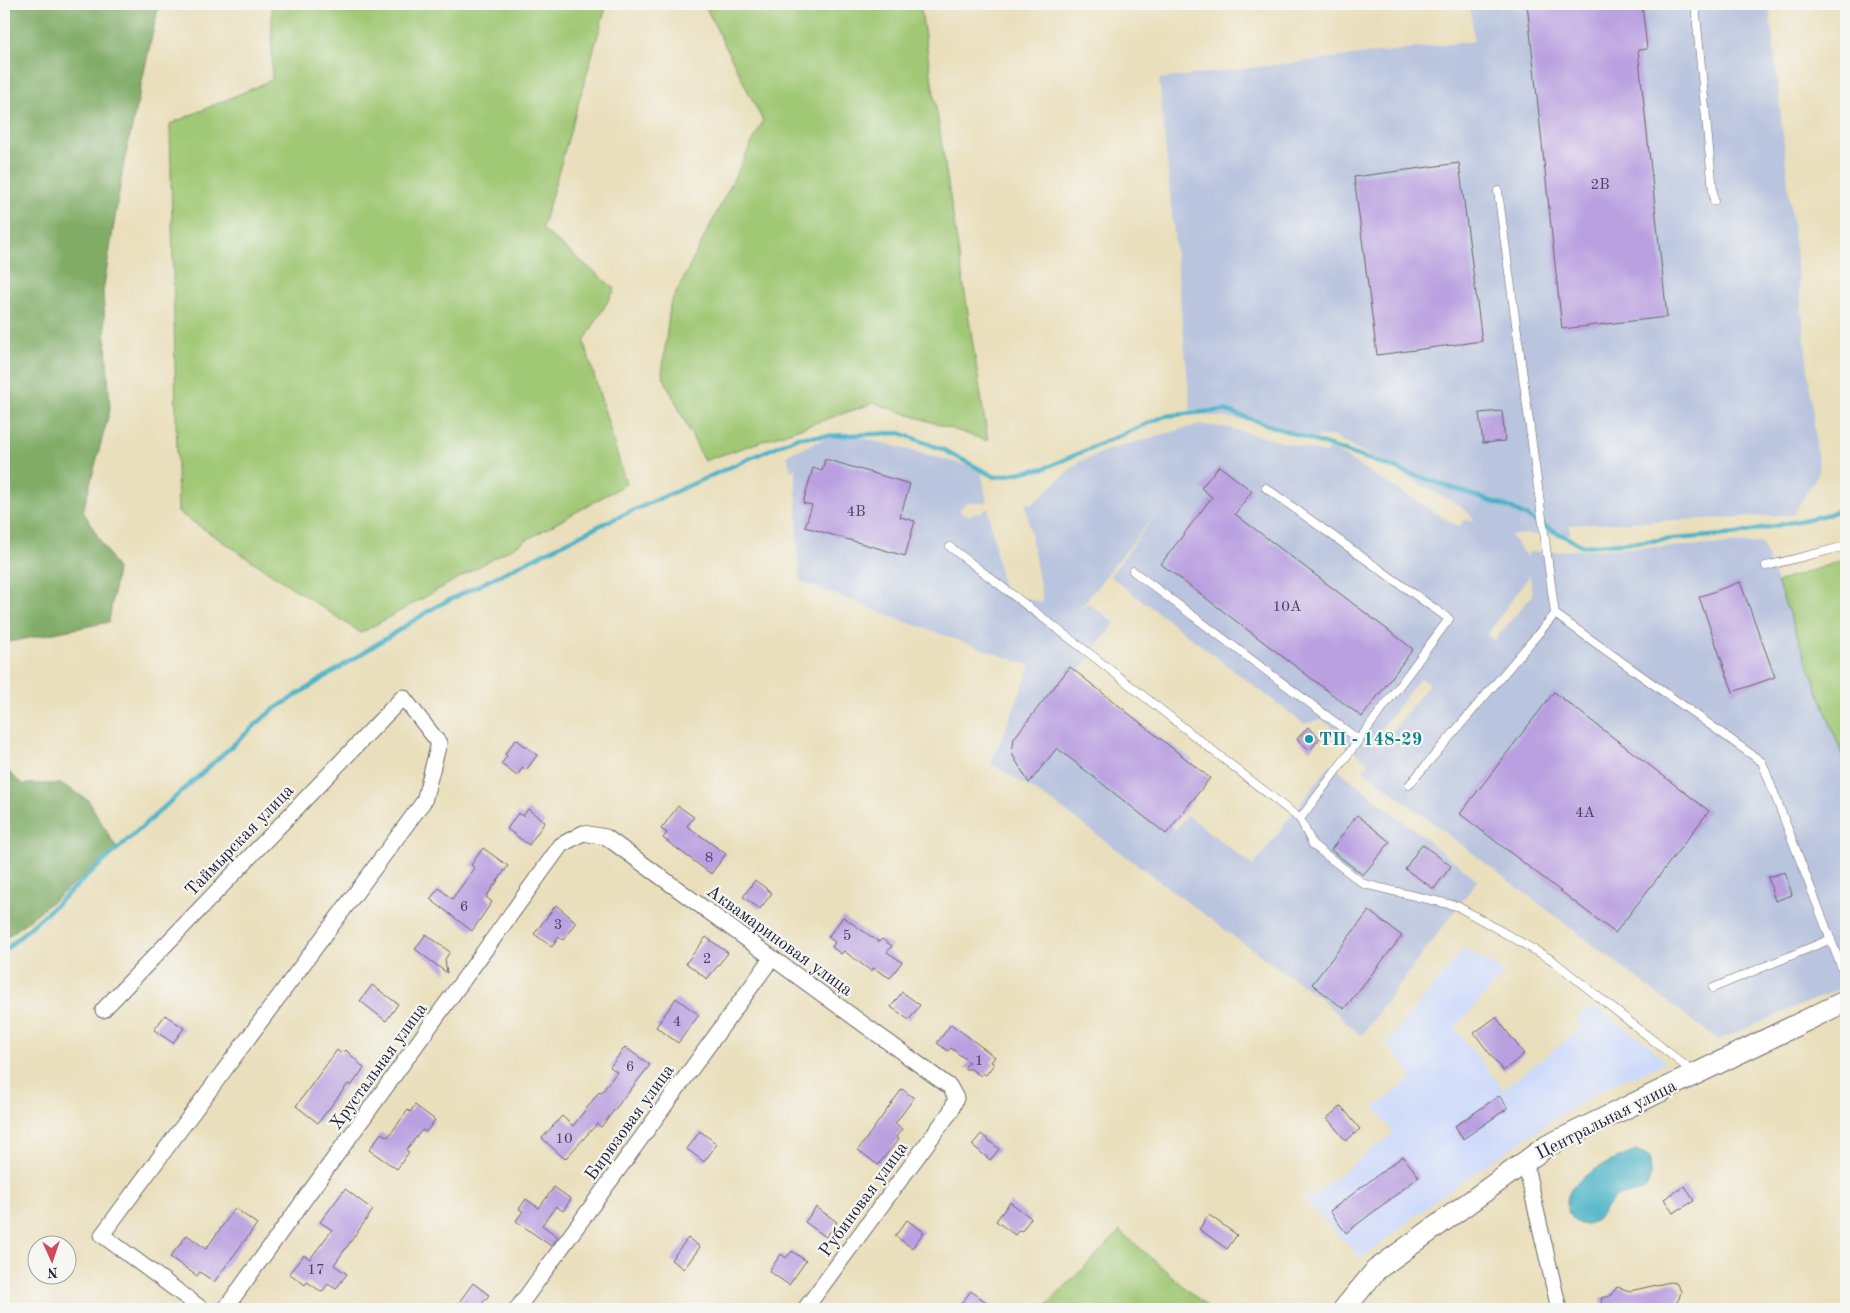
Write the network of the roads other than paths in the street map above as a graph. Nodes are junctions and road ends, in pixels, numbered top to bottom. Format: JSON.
{"nodes":[{"id":1,"x":1695,"y":4,"type":"edge"},
{"id":2,"x":1498,"y":191,"type":"dead end"},
{"id":3,"x":1714,"y":201,"type":"dead end"},
{"id":4,"x":1266,"y":488,"type":"dead end"},
{"id":5,"x":1846,"y":546,"type":"edge"},
{"id":6,"x":950,"y":547,"type":"dead end"},
{"id":7,"x":1766,"y":566,"type":"dead end"},
{"id":8,"x":1133,"y":571,"type":"dead end"},
{"id":9,"x":1556,"y":614,"type":"junction"},
{"id":10,"x":1359,"y":740,"type":"junction"},
{"id":11,"x":1409,"y":785,"type":"dead end"},
{"id":12,"x":1300,"y":819,"type":"junction"},
{"id":13,"x":561,"y":845,"type":"joint"},
{"id":14,"x":1831,"y":939,"type":"junction"},
{"id":15,"x":772,"y":958,"type":"junction"},
{"id":16,"x":1846,"y":979,"type":"edge"},
{"id":17,"x":1713,"y":988,"type":"dead end"},
{"id":18,"x":1846,"y":1001,"type":"edge"},
{"id":19,"x":103,"y":1010,"type":"dead end"},
{"id":20,"x":1694,"y":1073,"type":"junction"},
{"id":21,"x":950,"y":1111,"type":"joint"},
{"id":22,"x":1524,"y":1162,"type":"junction"},
{"id":23,"x":202,"y":1309,"type":"edge"},
{"id":24,"x":225,"y":1309,"type":"edge"},
{"id":25,"x":517,"y":1309,"type":"edge"},
{"id":26,"x":805,"y":1309,"type":"edge"},
{"id":27,"x":1344,"y":1309,"type":"edge"},
{"id":28,"x":1559,"y":1309,"type":"edge"}],
"edges":[{"from":1,"to":3,"type":"lane"},
{"from":2,"to":9,"type":"lane"},
{"from":4,"to":10,"type":"lane"},
{"from":5,"to":7,"type":"lane"},
{"from":6,"to":12,"type":"lane"},
{"from":8,"to":10,"type":"lane"},
{"from":9,"to":11,"type":"lane"},
{"from":9,"to":14,"type":"lane"},
{"from":10,"to":12,"type":"lane"},
{"from":12,"to":20,"type":"lane"},
{"from":13,"to":15,"type":"street","name":"Аквамариновая улица"},
{"from":13,"to":24,"type":"street","name":"Хрустальная улица"},
{"from":14,"to":16,"type":"lane"},
{"from":14,"to":17,"type":"lane"},
{"from":15,"to":21,"type":"street","name":"Аквамариновая улица"},
{"from":15,"to":25,"type":"street","name":"Бирюзовая улица"},
{"from":18,"to":20,"type":"main road","name":"Центральная улица"},
{"from":19,"to":23,"type":"street","name":"Таймырская улица"},
{"from":20,"to":22,"type":"main road","name":"Центральная улица"},
{"from":21,"to":26,"type":"street","name":"Рубиновая улица"},
{"from":22,"to":27,"type":"main road","name":"Центральная улица"},
{"from":22,"to":28,"type":"street"}]}
